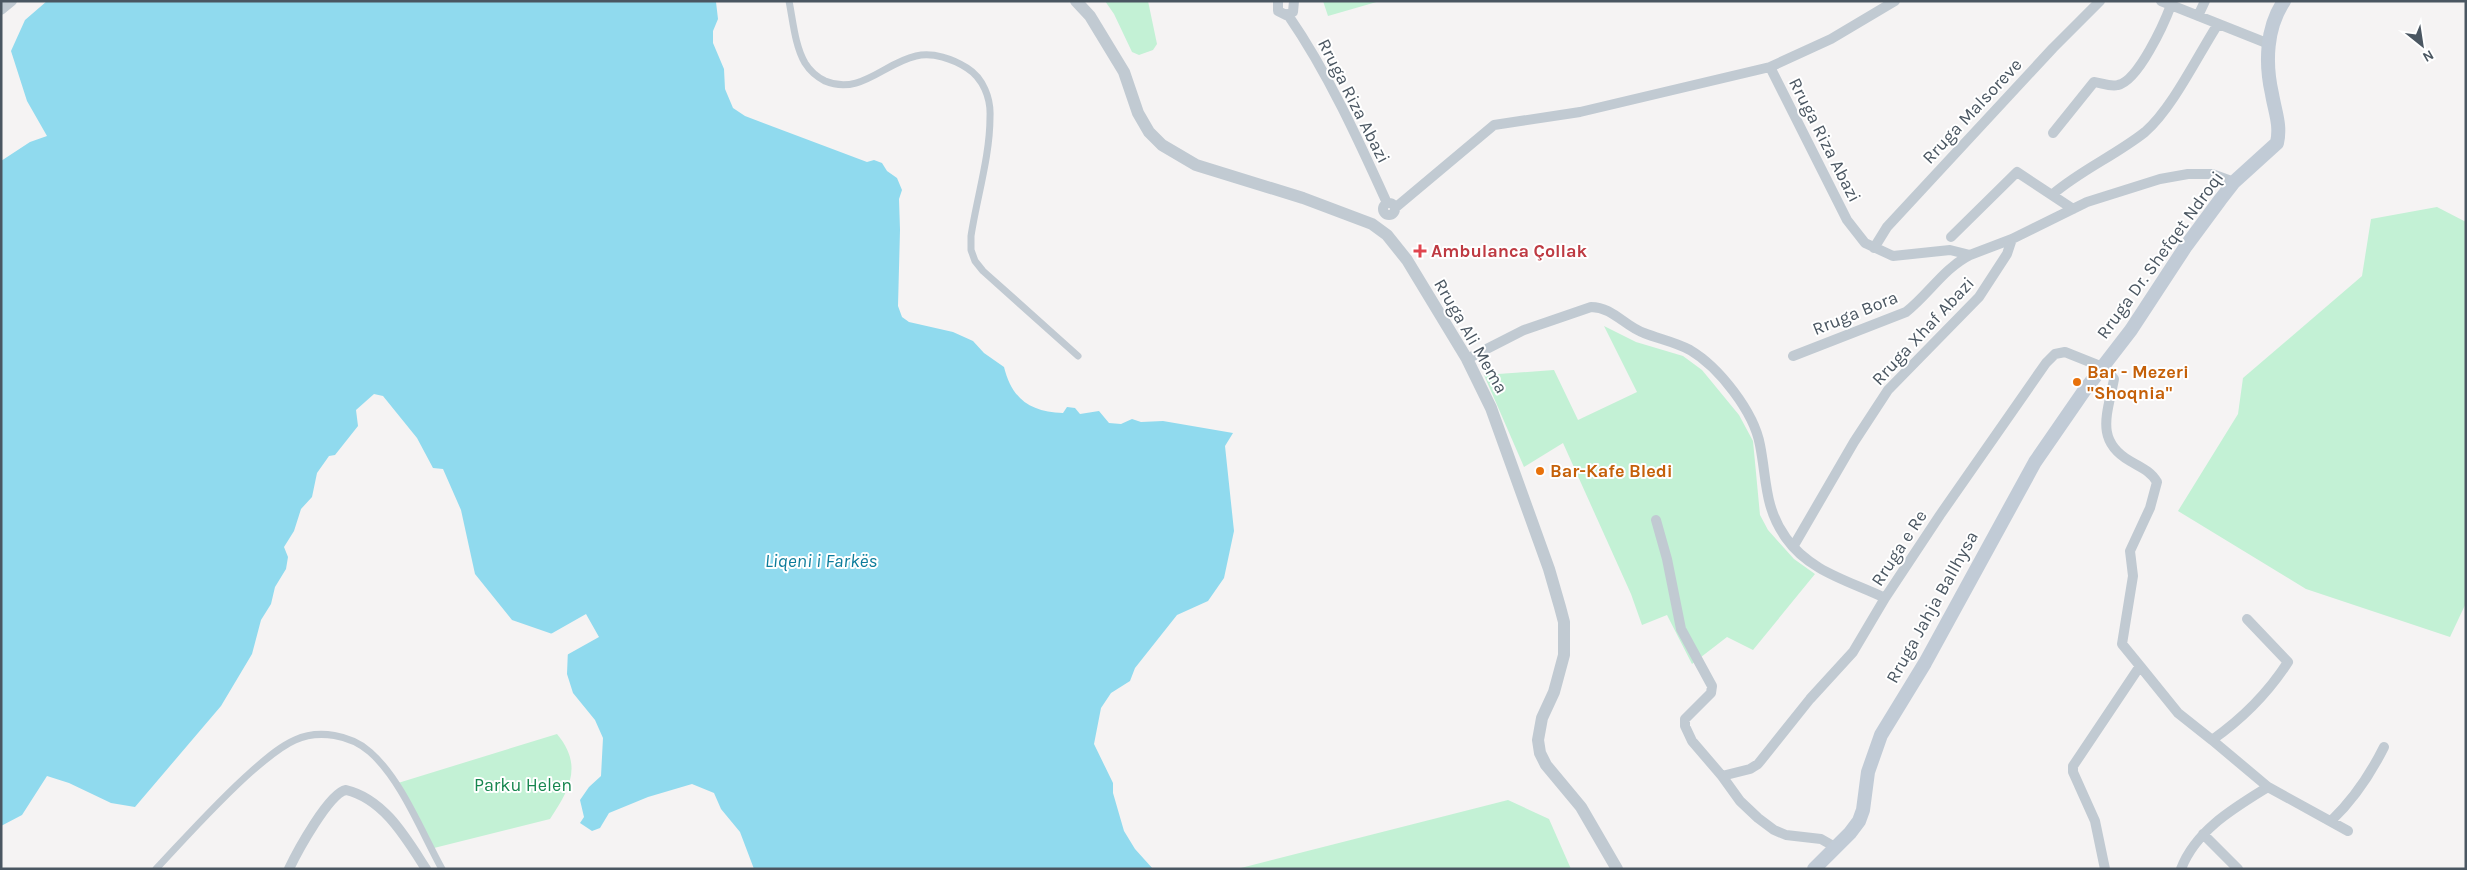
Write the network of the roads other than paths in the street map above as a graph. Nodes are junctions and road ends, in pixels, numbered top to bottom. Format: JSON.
{"nodes":[{"id":1,"x":12,"y":1,"type":"edge"},
{"id":2,"x":789,"y":1,"type":"edge"},
{"id":3,"x":1076,"y":1,"type":"edge"},
{"id":4,"x":1278,"y":1,"type":"edge"},
{"id":5,"x":1294,"y":1,"type":"edge"},
{"id":6,"x":1895,"y":1,"type":"edge"},
{"id":7,"x":2100,"y":1,"type":"edge"},
{"id":8,"x":2205,"y":1,"type":"edge"},
{"id":9,"x":2284,"y":1,"type":"edge"},
{"id":10,"x":2166,"y":3,"type":"edge"},
{"id":11,"x":1,"y":10,"type":"edge"},
{"id":12,"x":1288,"y":15,"type":"junction"},
{"id":13,"x":2198,"y":16,"type":"junction"},
{"id":14,"x":2218,"y":24,"type":"junction"},
{"id":15,"x":2269,"y":44,"type":"junction"},
{"id":16,"x":1770,"y":67,"type":"junction"},
{"id":17,"x":2053,"y":133,"type":"dead end"},
{"id":18,"x":2234,"y":182,"type":"junction"},
{"id":19,"x":2053,"y":194,"type":"junction"},
{"id":20,"x":1391,"y":205,"type":"junction"},
{"id":21,"x":2073,"y":209,"type":"junction"},
{"id":22,"x":1379,"y":229,"type":"junction"},
{"id":23,"x":1951,"y":237,"type":"dead end"},
{"id":24,"x":2012,"y":239,"type":"junction"},
{"id":25,"x":1874,"y":248,"type":"junction"},
{"id":26,"x":1970,"y":255,"type":"junction"},
{"id":27,"x":1078,"y":356,"type":"dead end"},
{"id":28,"x":1793,"y":356,"type":"dead end"},
{"id":29,"x":1467,"y":359,"type":"junction"},
{"id":30,"x":2101,"y":367,"type":"junction"},
{"id":31,"x":1656,"y":520,"type":"dead end"},
{"id":32,"x":1793,"y":547,"type":"junction"},
{"id":33,"x":1885,"y":598,"type":"junction"},
{"id":34,"x":2247,"y":619,"type":"dead end"},
{"id":35,"x":2140,"y":666,"type":"junction"},
{"id":36,"x":2212,"y":740,"type":"junction"},
{"id":37,"x":2384,"y":747,"type":"dead end"},
{"id":38,"x":1722,"y":776,"type":"junction"},
{"id":39,"x":2268,"y":787,"type":"junction"},
{"id":40,"x":2331,"y":821,"type":"junction"},
{"id":41,"x":2348,"y":831,"type":"dead end"},
{"id":42,"x":2203,"y":834,"type":"junction"},
{"id":43,"x":1835,"y":848,"type":"junction"},
{"id":44,"x":156,"y":869,"type":"edge"},
{"id":45,"x":289,"y":869,"type":"edge"},
{"id":46,"x":426,"y":869,"type":"edge"},
{"id":47,"x":442,"y":869,"type":"edge"},
{"id":48,"x":1617,"y":869,"type":"edge"},
{"id":49,"x":1814,"y":869,"type":"edge"},
{"id":50,"x":2105,"y":869,"type":"edge"},
{"id":51,"x":2181,"y":869,"type":"edge"},
{"id":52,"x":2238,"y":869,"type":"edge"}],
"edges":[{"from":1,"to":11,"type":"street"},
{"from":2,"to":27,"type":"street"},
{"from":3,"to":22,"type":"street","name":"Rruga Ali Mema"},
{"from":4,"to":12,"type":"street","name":"Rruga Riza Abazi"},
{"from":5,"to":12,"type":"street"},
{"from":6,"to":16,"type":"street"},
{"from":7,"to":25,"type":"street","name":"Rruga Malsoreve"},
{"from":8,"to":13,"type":"street"},
{"from":9,"to":15,"type":"main road","name":"Rruga Dr. Shefqet Ndroqi"},
{"from":10,"to":13,"type":"street"},
{"from":10,"to":17,"type":"street"},
{"from":12,"to":20,"type":"street","name":"Rruga Riza Abazi"},
{"from":13,"to":14,"type":"street"},
{"from":14,"to":15,"type":"street"},
{"from":14,"to":19,"type":"street"},
{"from":15,"to":18,"type":"main road","name":"Rruga Dr. Shefqet Ndroqi"},
{"from":16,"to":20,"type":"street","name":"Rruga Riza Abazi"},
{"from":16,"to":25,"type":"street","name":"Rruga Riza Abazi"},
{"from":18,"to":21,"type":"street"},
{"from":18,"to":30,"type":"main road","name":"Rruga Dr. Shefqet Ndroqi"},
{"from":19,"to":21,"type":"street"},
{"from":19,"to":23,"type":"street"},
{"from":20,"to":22,"type":"street"},
{"from":21,"to":24,"type":"street"},
{"from":22,"to":29,"type":"street","name":"Rruga Ali Mema"},
{"from":24,"to":26,"type":"street"},
{"from":24,"to":32,"type":"street","name":"Rruga Xhaf Abazi"},
{"from":25,"to":26,"type":"street","name":"Rruga Riza Abazi"},
{"from":26,"to":28,"type":"street","name":"Rruga Bora"},
{"from":29,"to":32,"type":"street"},
{"from":29,"to":48,"type":"street","name":"Rruga Ali Mema"},
{"from":30,"to":33,"type":"street","name":"Rruga e Re"},
{"from":30,"to":35,"type":"street","name":"Rruga Dr. Shefqet Ndroqi"},
{"from":30,"to":43,"type":"main road","name":"Rruga Jahja Ballhysa"},
{"from":31,"to":38,"type":"street"},
{"from":32,"to":33,"type":"street"},
{"from":33,"to":38,"type":"street","name":"Rruga e Re"},
{"from":34,"to":36,"type":"street"},
{"from":35,"to":36,"type":"street"},
{"from":35,"to":50,"type":"street"},
{"from":36,"to":39,"type":"street"},
{"from":37,"to":40,"type":"street"},
{"from":38,"to":43,"type":"street"},
{"from":39,"to":40,"type":"street"},
{"from":39,"to":42,"type":"street"},
{"from":40,"to":41,"type":"street"},
{"from":42,"to":51,"type":"street"},
{"from":42,"to":52,"type":"street"},
{"from":43,"to":49,"type":"main road","name":"Rruga Jahja Ballhysa"},
{"from":44,"to":47,"type":"street"},
{"from":45,"to":46,"type":"street"}]}
